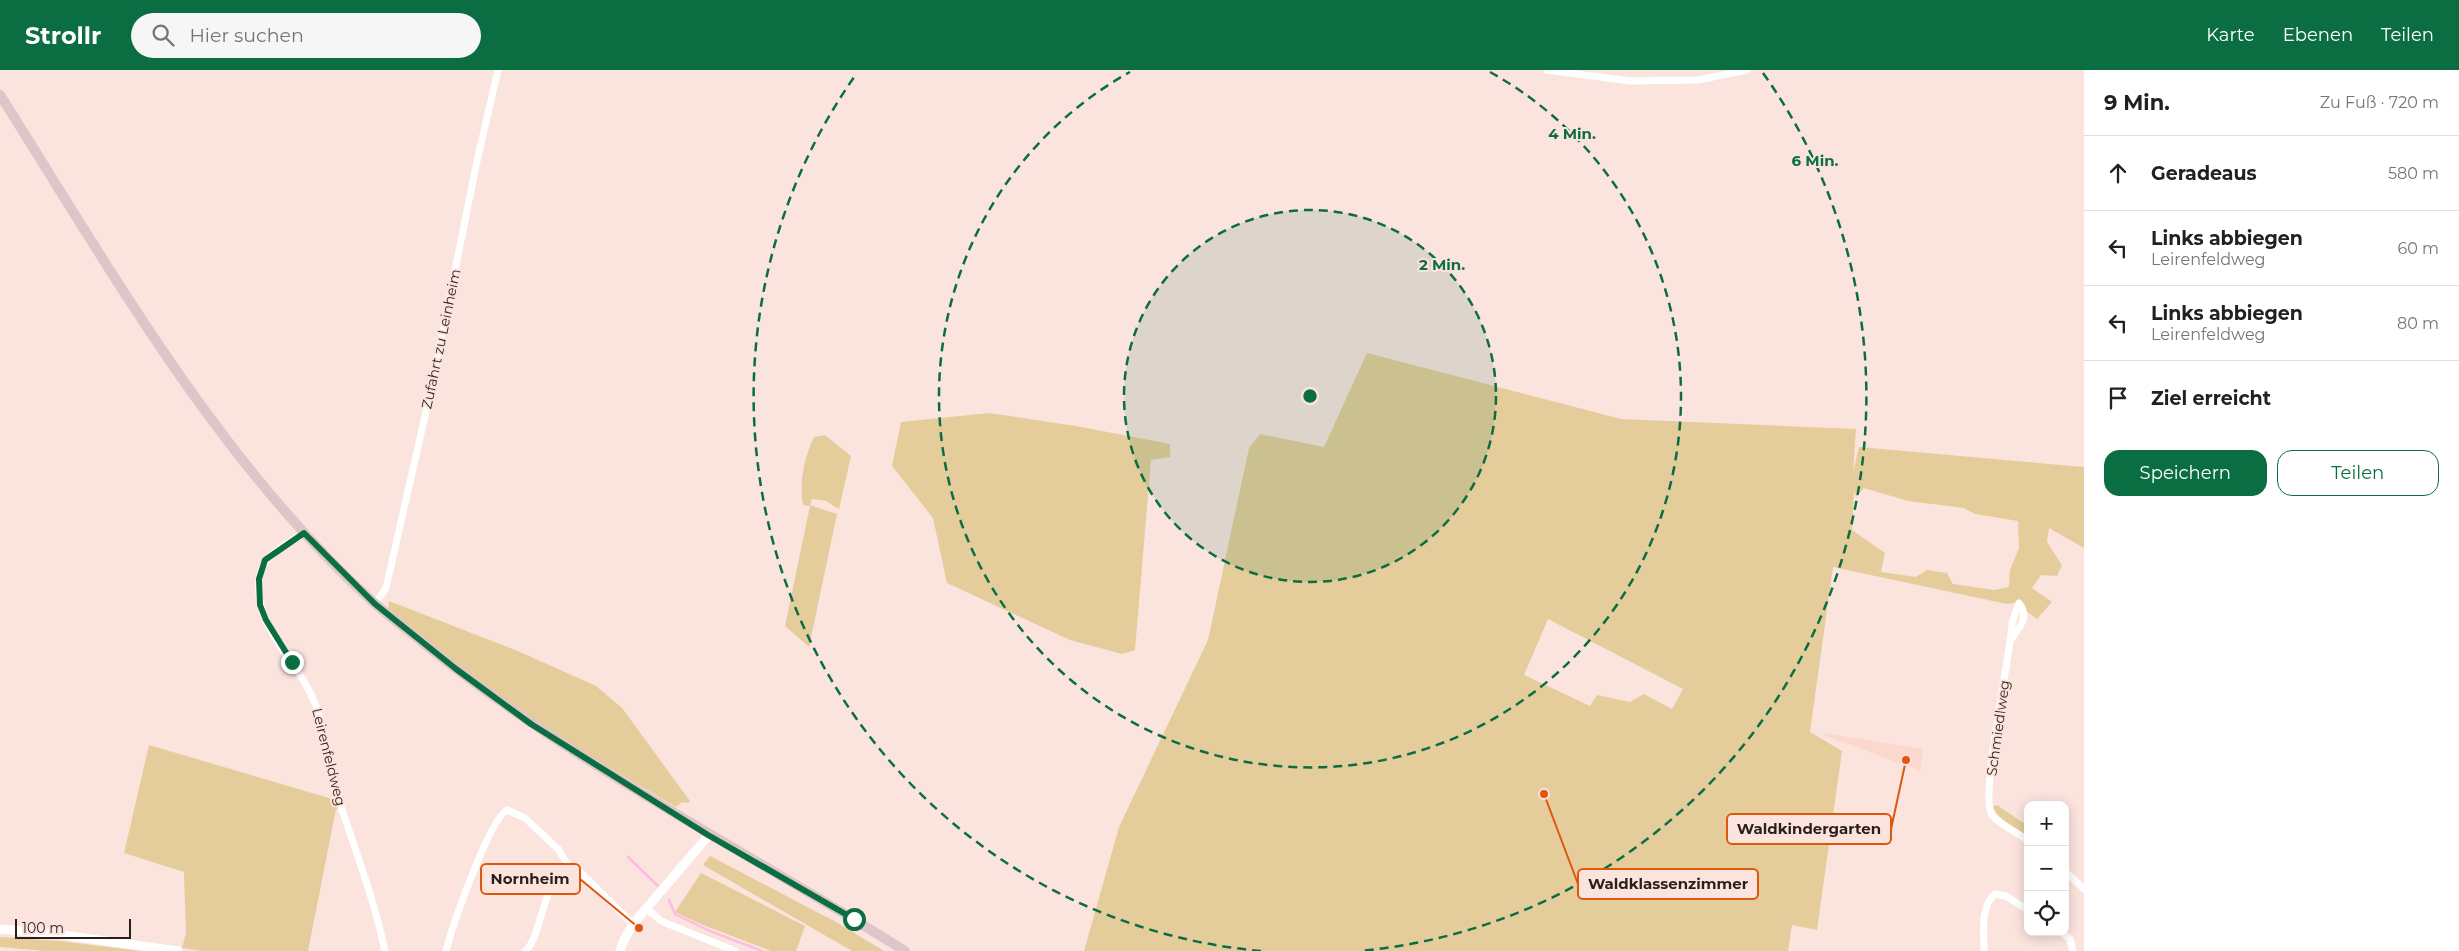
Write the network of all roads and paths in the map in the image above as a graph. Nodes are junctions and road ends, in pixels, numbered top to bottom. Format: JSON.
{"nodes":[{"id":1,"x":498,"y":70,"type":"edge"},
{"id":2,"x":1547,"y":70,"type":"edge"},
{"id":3,"x":1747,"y":70,"type":"edge"},
{"id":4,"x":0,"y":95,"type":"edge"},
{"id":5,"x":304,"y":533,"type":"junction"},
{"id":6,"x":375,"y":604,"type":"junction"},
{"id":7,"x":2011,"y":639,"type":"dead end"},
{"id":8,"x":708,"y":835,"type":"junction"},
{"id":9,"x":2024,"y":837,"type":"edge"},
{"id":10,"x":568,"y":865,"type":"junction"},
{"id":11,"x":2069,"y":875,"type":"edge"},
{"id":12,"x":2084,"y":889,"type":"edge"},
{"id":13,"x":2024,"y":907,"type":"edge"},
{"id":14,"x":647,"y":909,"type":"junction"},
{"id":15,"x":633,"y":924,"type":"junction"},
{"id":16,"x":0,"y":929,"type":"edge"},
{"id":17,"x":2066,"y":936,"type":"edge"},
{"id":18,"x":178,"y":951,"type":"edge"},
{"id":19,"x":385,"y":951,"type":"edge"},
{"id":20,"x":446,"y":951,"type":"edge"},
{"id":21,"x":524,"y":951,"type":"edge"},
{"id":22,"x":620,"y":951,"type":"edge"},
{"id":23,"x":735,"y":951,"type":"edge"},
{"id":24,"x":905,"y":951,"type":"edge"},
{"id":25,"x":1984,"y":951,"type":"edge"},
{"id":26,"x":2073,"y":951,"type":"edge"}],
"edges":[{"from":1,"to":6,"type":"street","name":"Zufahrt zu Leinheim"},
{"from":2,"to":3,"type":"street"},
{"from":4,"to":5,"type":"main road"},
{"from":5,"to":6,"type":"main road"},
{"from":5,"to":19,"type":"street","name":"Leirenfeldweg"},
{"from":6,"to":8,"type":"main road"},
{"from":7,"to":9,"type":"street","name":"Schmiedlweg"},
{"from":8,"to":14,"type":"street"},
{"from":8,"to":24,"type":"main road"},
{"from":10,"to":15,"type":"street"},
{"from":10,"to":20,"type":"street"},
{"from":10,"to":21,"type":"street"},
{"from":11,"to":12,"type":"street"},
{"from":13,"to":25,"type":"street"},
{"from":14,"to":15,"type":"street"},
{"from":14,"to":23,"type":"street"},
{"from":15,"to":22,"type":"street"},
{"from":16,"to":18,"type":"street"},
{"from":17,"to":26,"type":"street"}]}
